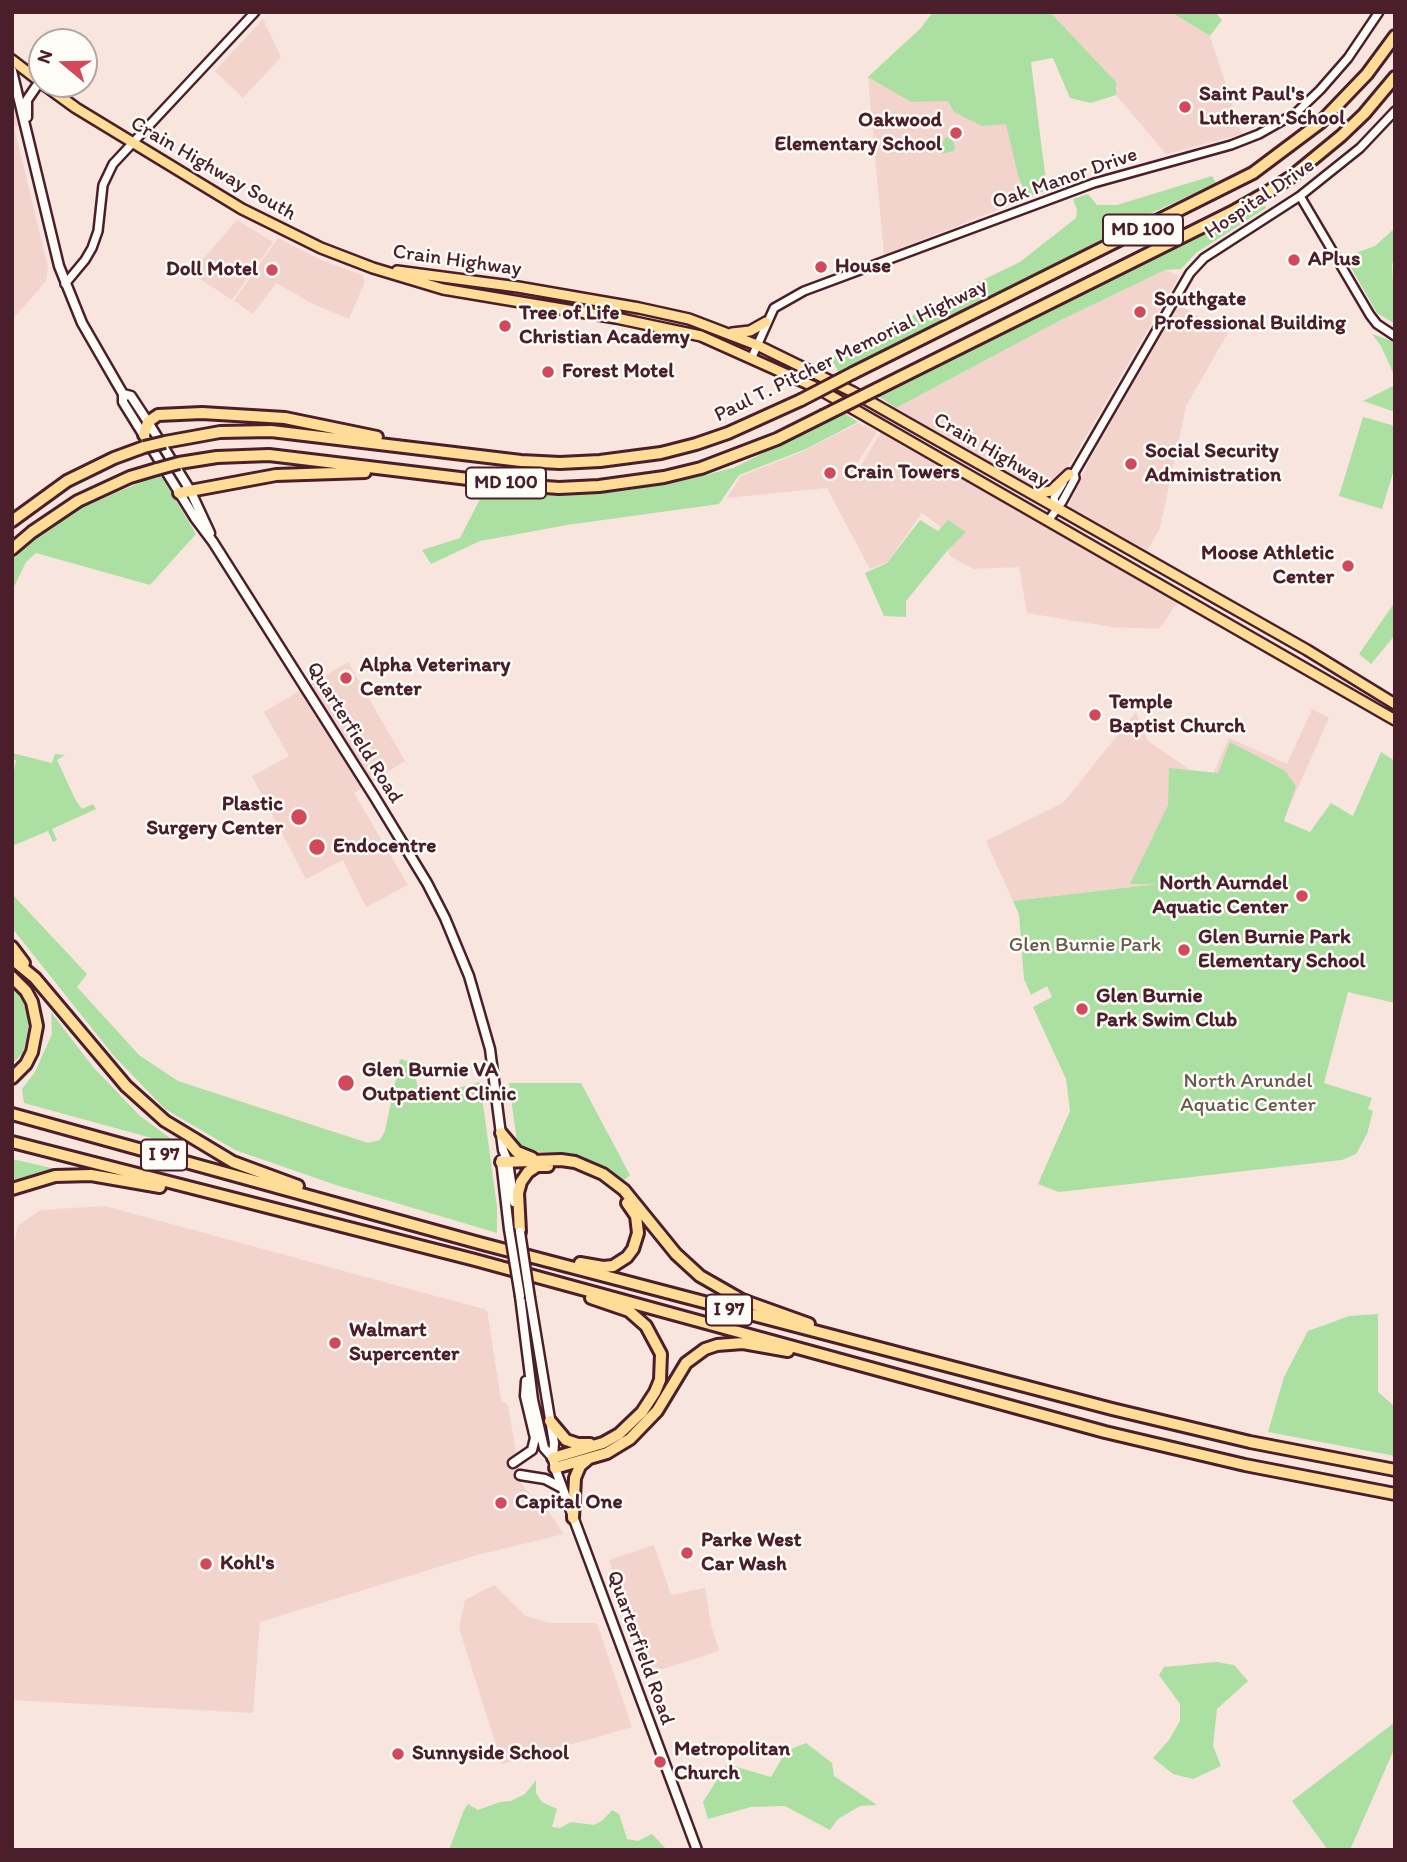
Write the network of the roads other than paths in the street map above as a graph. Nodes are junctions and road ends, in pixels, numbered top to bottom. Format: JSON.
{"nodes":[{"id":1,"x":255,"y":12,"type":"edge"},
{"id":2,"x":1379,"y":12,"type":"edge"},
{"id":3,"x":1395,"y":36,"type":"edge"},
{"id":4,"x":12,"y":60,"type":"edge"},
{"id":5,"x":12,"y":71,"type":"edge"},
{"id":6,"x":28,"y":72,"type":"edge"},
{"id":7,"x":1395,"y":77,"type":"edge"},
{"id":8,"x":29,"y":98,"type":"edge"},
{"id":9,"x":62,"y":98,"type":"edge"},
{"id":10,"x":1395,"y":111,"type":"edge"},
{"id":11,"x":27,"y":130,"type":"junction"},
{"id":12,"x":132,"y":143,"type":"junction"},
{"id":13,"x":1300,"y":196,"type":"junction"},
{"id":14,"x":373,"y":268,"type":"junction"},
{"id":15,"x":65,"y":284,"type":"junction"},
{"id":16,"x":766,"y":322,"type":"junction"},
{"id":17,"x":730,"y":334,"type":"junction"},
{"id":18,"x":1395,"y":336,"type":"edge"},
{"id":19,"x":757,"y":345,"type":"junction"},
{"id":20,"x":752,"y":357,"type":"junction"},
{"id":21,"x":123,"y":394,"type":"junction"},
{"id":22,"x":148,"y":422,"type":"junction"},
{"id":23,"x":144,"y":435,"type":"junction"},
{"id":24,"x":434,"y":450,"type":"junction"},
{"id":25,"x":1071,"y":473,"type":"junction"},
{"id":26,"x":469,"y":479,"type":"junction"},
{"id":27,"x":184,"y":491,"type":"junction"},
{"id":28,"x":1031,"y":493,"type":"junction"},
{"id":29,"x":1056,"y":507,"type":"junction"},
{"id":30,"x":12,"y":521,"type":"edge"},
{"id":31,"x":1048,"y":521,"type":"junction"},
{"id":32,"x":12,"y":549,"type":"edge"},
{"id":33,"x":1395,"y":704,"type":"edge"},
{"id":34,"x":1395,"y":720,"type":"edge"},
{"id":35,"x":12,"y":947,"type":"edge"},
{"id":36,"x":12,"y":959,"type":"edge"},
{"id":37,"x":12,"y":977,"type":"edge"},
{"id":38,"x":54,"y":1001,"type":"junction"},
{"id":39,"x":12,"y":1078,"type":"edge"},
{"id":40,"x":12,"y":1114,"type":"edge"},
{"id":41,"x":501,"y":1133,"type":"junction"},
{"id":42,"x":12,"y":1142,"type":"edge"},
{"id":43,"x":538,"y":1163,"type":"junction"},
{"id":44,"x":505,"y":1166,"type":"junction"},
{"id":45,"x":12,"y":1189,"type":"edge"},
{"id":46,"x":316,"y":1198,"type":"junction"},
{"id":47,"x":343,"y":1226,"type":"junction"},
{"id":48,"x":514,"y":1231,"type":"junction"},
{"id":49,"x":479,"y":1243,"type":"junction"},
{"id":50,"x":475,"y":1260,"type":"junction"},
{"id":51,"x":527,"y":1367,"type":"junction"},
{"id":52,"x":979,"y":1374,"type":"junction"},
{"id":53,"x":907,"y":1378,"type":"junction"},
{"id":54,"x":550,"y":1421,"type":"junction"},
{"id":55,"x":603,"y":1443,"type":"junction"},
{"id":56,"x":589,"y":1458,"type":"junction"},
{"id":57,"x":513,"y":1463,"type":"dead end"},
{"id":58,"x":554,"y":1463,"type":"junction"},
{"id":59,"x":1395,"y":1470,"type":"edge"},
{"id":60,"x":520,"y":1475,"type":"dead end"},
{"id":61,"x":562,"y":1488,"type":"junction"},
{"id":62,"x":1395,"y":1494,"type":"edge"},
{"id":63,"x":573,"y":1518,"type":"junction"},
{"id":64,"x":697,"y":1850,"type":"edge"}],
"edges":[{"from":1,"to":12,"type":"street"},
{"from":2,"to":16,"type":"street","name":"Oak Manor Drive"},
{"from":3,"to":24,"type":"highway","name":"Paul T. Pitcher Memorial Highway","number":"MD 100","bridge":true},
{"from":4,"to":6,"type":"main road","name":"Crain Highway South"},
{"from":5,"to":11,"type":"main road","name":"Quarterfield Road"},
{"from":7,"to":26,"type":"highway","name":"Paul T. Pitcher Memorial Highway","number":"MD 100","bridge":true},
{"from":8,"to":11,"type":"main road","name":"Quarterfield Road"},
{"from":9,"to":12,"type":"main road","name":"Crain Highway South"},
{"from":10,"to":13,"type":"street","name":"Hospital Drive"},
{"from":11,"to":15,"type":"main road","name":"Quarterfield Road"},
{"from":12,"to":14,"type":"main road","name":"Crain Highway South"},
{"from":12,"to":15,"type":"street"},
{"from":13,"to":18,"type":"street"},
{"from":13,"to":25,"type":"street","name":"Hospital Drive"},
{"from":14,"to":17,"type":"main road","name":"Crain Highway"},
{"from":14,"to":20,"type":"main road","name":"Crain Highway"},
{"from":15,"to":21,"type":"main road","name":"Quarterfield Road"},
{"from":16,"to":17,"type":"main road"},
{"from":16,"to":19,"type":"street","name":"Oak Manor Drive"},
{"from":17,"to":19,"type":"main road","name":"Crain Highway"},
{"from":19,"to":20,"type":"street","name":"Oak Manor Drive"},
{"from":19,"to":28,"type":"main road","name":"Crain Highway"},
{"from":20,"to":31,"type":"main road","name":"Crain Highway"},
{"from":21,"to":22,"type":"main road","name":"Quarterfield Road"},
{"from":21,"to":23,"type":"main road","name":"Quarterfield Road"},
{"from":22,"to":23,"type":"highway"},
{"from":22,"to":24,"type":"highway"},
{"from":22,"to":27,"type":"main road","name":"Quarterfield Road"},
{"from":23,"to":27,"type":"main road","name":"Quarterfield Road"},
{"from":24,"to":30,"type":"highway","name":"Paul T. Pitcher Memorial Highway","number":"MD 100","bridge":true},
{"from":25,"to":28,"type":"main road"},
{"from":25,"to":29,"type":"street","name":"Hospital Drive"},
{"from":26,"to":27,"type":"highway"},
{"from":26,"to":32,"type":"highway","name":"Paul T. Pitcher Memorial Highway","number":"MD 100","bridge":true},
{"from":27,"to":41,"type":"main road","name":"Quarterfield Road"},
{"from":28,"to":29,"type":"main road","name":"Crain Highway"},
{"from":29,"to":31,"type":"street","name":"Hospital Drive"},
{"from":29,"to":33,"type":"main road","name":"Crain Highway"},
{"from":31,"to":34,"type":"main road"},
{"from":35,"to":38,"type":"highway"},
{"from":36,"to":38,"type":"highway"},
{"from":37,"to":39,"type":"highway"},
{"from":38,"to":46,"type":"highway"},
{"from":40,"to":46,"type":"highway","number":"I 97"},
{"from":41,"to":43,"type":"highway"},
{"from":41,"to":44,"type":"main road","name":"Quarterfield Road"},
{"from":42,"to":47,"type":"highway","number":"I 97"},
{"from":43,"to":44,"type":"highway"},
{"from":43,"to":48,"type":"highway"},
{"from":43,"to":49,"type":"highway"},
{"from":43,"to":52,"type":"highway"},
{"from":44,"to":48,"type":"main road","name":"Quarterfield Road"},
{"from":45,"to":47,"type":"highway"},
{"from":46,"to":49,"type":"highway","number":"I 97"},
{"from":47,"to":50,"type":"highway","number":"I 97"},
{"from":48,"to":51,"type":"main road","name":"Quarterfield Road","bridge":true},
{"from":48,"to":54,"type":"main road","name":"Quarterfield Road","bridge":true},
{"from":49,"to":52,"type":"highway","number":"I 97"},
{"from":50,"to":53,"type":"highway","number":"I 97"},
{"from":50,"to":55,"type":"highway"},
{"from":51,"to":57,"type":"main road"},
{"from":51,"to":58,"type":"main road","name":"Quarterfield Road"},
{"from":52,"to":59,"type":"highway","number":"I 97"},
{"from":53,"to":56,"type":"highway"},
{"from":53,"to":62,"type":"highway","number":"I 97"},
{"from":54,"to":55,"type":"highway"},
{"from":54,"to":58,"type":"main road","name":"Quarterfield Road"},
{"from":55,"to":58,"type":"highway"},
{"from":56,"to":58,"type":"highway"},
{"from":56,"to":63,"type":"highway"},
{"from":58,"to":61,"type":"main road","name":"Quarterfield Road"},
{"from":60,"to":61,"type":"main road"},
{"from":61,"to":63,"type":"main road","name":"Quarterfield Road"},
{"from":63,"to":64,"type":"main road","name":"Quarterfield Road"}]}
